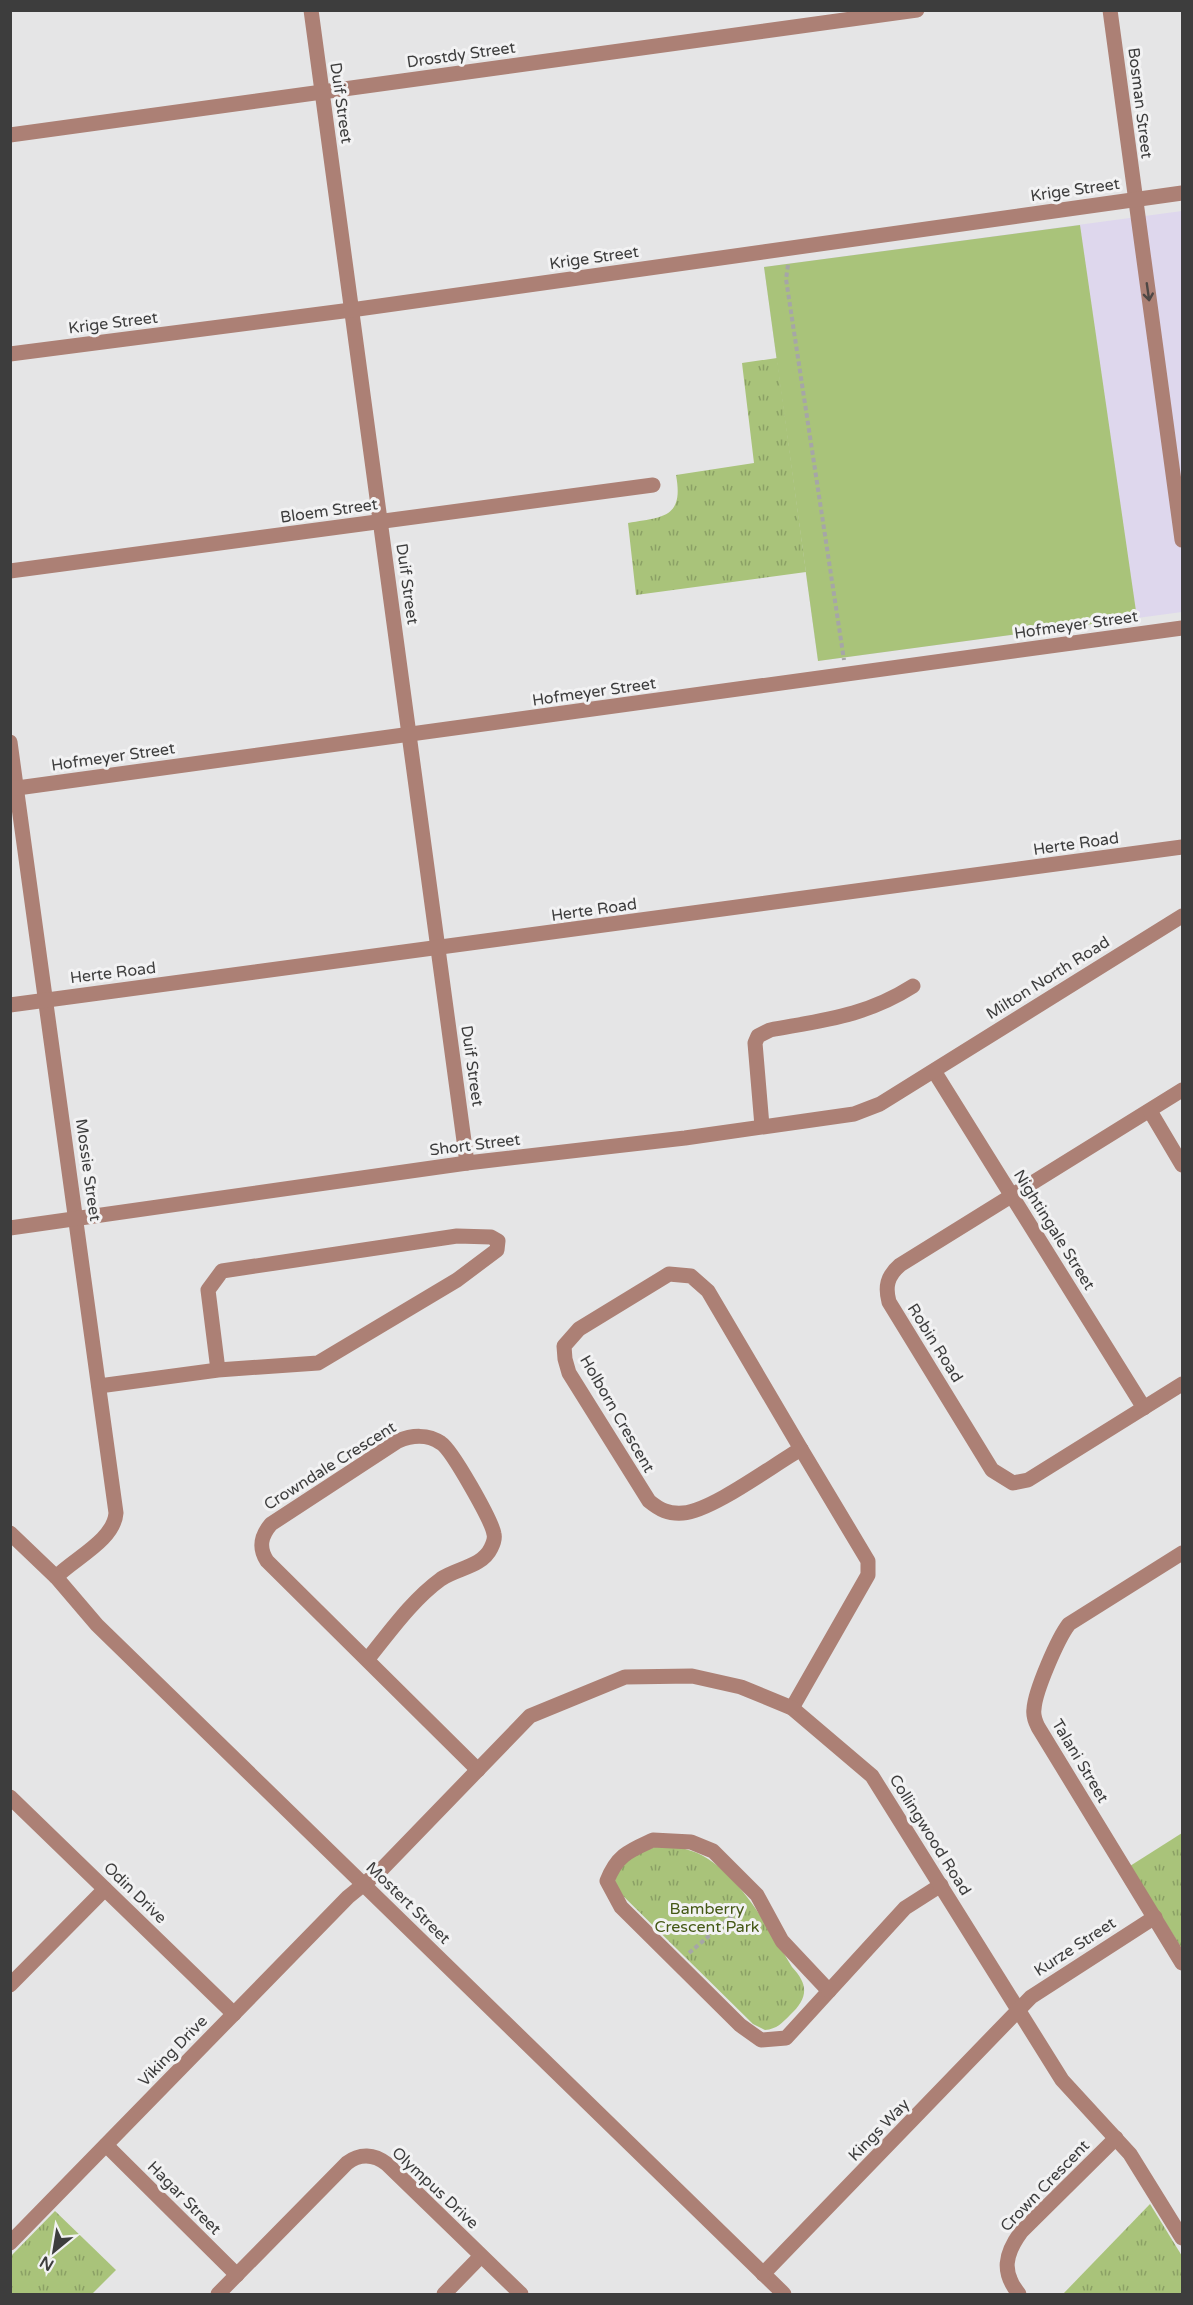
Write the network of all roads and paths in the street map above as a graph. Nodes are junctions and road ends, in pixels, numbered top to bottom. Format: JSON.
{"nodes":[{"id":1,"x":311,"y":10,"type":"edge"},
{"id":2,"x":917,"y":10,"type":"edge"},
{"id":3,"x":1110,"y":10,"type":"edge"},
{"id":4,"x":322,"y":92,"type":"junction"},
{"id":5,"x":10,"y":135,"type":"edge"},
{"id":6,"x":1182,"y":193,"type":"edge"},
{"id":7,"x":1135,"y":200,"type":"junction"},
{"id":8,"x":790,"y":249,"type":"junction"},
{"id":9,"x":351,"y":310,"type":"junction"},
{"id":10,"x":10,"y":354,"type":"edge"},
{"id":11,"x":653,"y":485,"type":"dead end"},
{"id":12,"x":380,"y":522,"type":"junction"},
{"id":13,"x":1182,"y":540,"type":"edge"},
{"id":14,"x":10,"y":571,"type":"edge"},
{"id":15,"x":1182,"y":628,"type":"edge"},
{"id":16,"x":846,"y":676,"type":"junction"},
{"id":17,"x":409,"y":735,"type":"junction"},
{"id":18,"x":10,"y":742,"type":"edge"},
{"id":19,"x":14,"y":789,"type":"edge"},
{"id":20,"x":1182,"y":847,"type":"edge"},
{"id":21,"x":1182,"y":916,"type":"edge"},
{"id":22,"x":438,"y":950,"type":"junction"},
{"id":23,"x":913,"y":986,"type":"dead end"},
{"id":24,"x":46,"y":1000,"type":"junction"},
{"id":25,"x":10,"y":1005,"type":"edge"},
{"id":26,"x":934,"y":1071,"type":"junction"},
{"id":27,"x":1182,"y":1090,"type":"edge"},
{"id":28,"x":1150,"y":1110,"type":"junction"},
{"id":29,"x":762,"y":1126,"type":"junction"},
{"id":30,"x":467,"y":1163,"type":"junction"},
{"id":31,"x":1182,"y":1165,"type":"edge"},
{"id":32,"x":1012,"y":1196,"type":"junction"},
{"id":33,"x":76,"y":1219,"type":"junction"},
{"id":34,"x":10,"y":1228,"type":"edge"},
{"id":35,"x":218,"y":1370,"type":"junction"},
{"id":36,"x":1182,"y":1384,"type":"edge"},
{"id":37,"x":99,"y":1386,"type":"junction"},
{"id":38,"x":1144,"y":1408,"type":"junction"},
{"id":39,"x":801,"y":1449,"type":"junction"},
{"id":40,"x":10,"y":1533,"type":"edge"},
{"id":41,"x":1182,"y":1553,"type":"edge"},
{"id":42,"x":56,"y":1577,"type":"junction"},
{"id":43,"x":367,"y":1660,"type":"junction"},
{"id":44,"x":792,"y":1708,"type":"junction"},
{"id":45,"x":478,"y":1770,"type":"junction"},
{"id":46,"x":10,"y":1797,"type":"edge"},
{"id":47,"x":363,"y":1884,"type":"junction"},
{"id":48,"x":941,"y":1885,"type":"junction"},
{"id":49,"x":105,"y":1889,"type":"junction"},
{"id":50,"x":757,"y":1895,"type":"junction"},
{"id":51,"x":1155,"y":1917,"type":"junction"},
{"id":52,"x":1182,"y":1962,"type":"edge"},
{"id":53,"x":677,"y":1963,"type":"junction"},
{"id":54,"x":10,"y":1985,"type":"edge"},
{"id":55,"x":829,"y":1991,"type":"junction"},
{"id":56,"x":1017,"y":2009,"type":"junction"},
{"id":57,"x":234,"y":2014,"type":"junction"},
{"id":58,"x":1116,"y":2138,"type":"junction"},
{"id":59,"x":106,"y":2145,"type":"junction"},
{"id":60,"x":1182,"y":2238,"type":"edge"},
{"id":61,"x":10,"y":2243,"type":"edge"},
{"id":62,"x":481,"y":2256,"type":"junction"},
{"id":63,"x":763,"y":2274,"type":"junction"},
{"id":64,"x":237,"y":2275,"type":"junction"},
{"id":65,"x":218,"y":2295,"type":"edge"},
{"id":66,"x":444,"y":2295,"type":"edge"},
{"id":67,"x":521,"y":2295,"type":"edge"},
{"id":68,"x":784,"y":2295,"type":"edge"},
{"id":69,"x":1019,"y":2295,"type":"edge"}],
"edges":[{"from":1,"to":4,"type":"street","name":"Duif Street"},
{"from":2,"to":4,"type":"street","name":"Drostdy Street"},
{"from":3,"to":7,"type":"street","name":"Bosman Street"},
{"from":4,"to":5,"type":"street","name":"Drostdy Street"},
{"from":4,"to":9,"type":"street","name":"Duif Street"},
{"from":6,"to":7,"type":"street","name":"Krige Street"},
{"from":7,"to":8,"type":"street","name":"Krige Street"},
{"from":7,"to":13,"type":"street","name":"Bosman Street","one_way":true},
{"from":8,"to":9,"type":"street","name":"Krige Street"},
{"from":8,"to":16,"type":"path"},
{"from":9,"to":10,"type":"street","name":"Krige Street"},
{"from":9,"to":12,"type":"street","name":"Duif Street"},
{"from":11,"to":12,"type":"street","name":"Bloem Street"},
{"from":12,"to":14,"type":"street","name":"Bloem Street"},
{"from":12,"to":17,"type":"street","name":"Duif Street"},
{"from":15,"to":16,"type":"street","name":"Hofmeyer Street"},
{"from":16,"to":17,"type":"street","name":"Hofmeyer Street"},
{"from":17,"to":19,"type":"street","name":"Hofmeyer Street"},
{"from":17,"to":22,"type":"street","name":"Duif Street"},
{"from":18,"to":19,"type":"street","name":"Mossie Street"},
{"from":19,"to":24,"type":"street","name":"Mossie Street"},
{"from":20,"to":22,"type":"street","name":"Herte Road"},
{"from":21,"to":26,"type":"street","name":"Milton North Road"},
{"from":22,"to":24,"type":"street","name":"Herte Road"},
{"from":22,"to":30,"type":"street","name":"Duif Street"},
{"from":23,"to":29,"type":"street"},
{"from":24,"to":25,"type":"street","name":"Herte Road"},
{"from":24,"to":33,"type":"street","name":"Mossie Street"},
{"from":26,"to":29,"type":"street","name":"Short Street"},
{"from":26,"to":32,"type":"street","name":"Nightingale Street"},
{"from":27,"to":28,"type":"street","name":"Robin Road"},
{"from":28,"to":31,"type":"street"},
{"from":28,"to":32,"type":"street","name":"Robin Road"},
{"from":29,"to":30,"type":"street","name":"Short Street"},
{"from":30,"to":33,"type":"street","name":"Short Street"},
{"from":32,"to":38,"type":"street","name":"Nightingale Street"},
{"from":32,"to":38,"type":"street","name":"Robin Road"},
{"from":33,"to":34,"type":"street","name":"Short Street"},
{"from":33,"to":37,"type":"street","name":"Mossie Street"},
{"from":35,"to":35,"type":"street"},
{"from":35,"to":37,"type":"street"},
{"from":36,"to":38,"type":"street","name":"Robin Road"},
{"from":37,"to":42,"type":"street","name":"Mossie Street"},
{"from":39,"to":39,"type":"street","name":"Holborn Crescent"},
{"from":39,"to":44,"type":"street","name":"Holborn Crescent"},
{"from":40,"to":42,"type":"street","name":"Mostert Street"},
{"from":41,"to":51,"type":"street","name":"Talani Street"},
{"from":42,"to":47,"type":"street","name":"Mostert Street"},
{"from":43,"to":43,"type":"street","name":"Crowndale Crescent"},
{"from":43,"to":45,"type":"street","name":"Crowndale Crescent"},
{"from":44,"to":45,"type":"street","name":"Collingwood Road"},
{"from":44,"to":48,"type":"street","name":"Collingwood Road"},
{"from":45,"to":47,"type":"street","name":"Collingwood Road"},
{"from":46,"to":49,"type":"street","name":"Odin Drive"},
{"from":47,"to":57,"type":"street","name":"Viking Drive"},
{"from":47,"to":63,"type":"street","name":"Mostert Street"},
{"from":48,"to":55,"type":"street"},
{"from":48,"to":56,"type":"street","name":"Collingwood Road"},
{"from":49,"to":54,"type":"street"},
{"from":49,"to":57,"type":"street","name":"Odin Drive"},
{"from":50,"to":53,"type":"path"},
{"from":50,"to":53,"type":"street"},
{"from":50,"to":55,"type":"street"},
{"from":51,"to":52,"type":"street","name":"Talani Street"},
{"from":51,"to":56,"type":"street","name":"Kurze Street"},
{"from":53,"to":55,"type":"street"},
{"from":56,"to":58,"type":"street","name":"Crown Crescent"},
{"from":56,"to":63,"type":"street","name":"Kings Way"},
{"from":57,"to":59,"type":"street","name":"Viking Drive"},
{"from":58,"to":60,"type":"street","name":"Crown Crescent"},
{"from":58,"to":69,"type":"street","name":"Crown Crescent"},
{"from":59,"to":61,"type":"street","name":"Viking Drive"},
{"from":59,"to":64,"type":"street","name":"Hagar Street"},
{"from":62,"to":64,"type":"street","name":"Olympus Drive"},
{"from":62,"to":66,"type":"street"},
{"from":62,"to":67,"type":"street","name":"Olympus Drive"},
{"from":63,"to":68,"type":"street","name":"Mostert Street"},
{"from":64,"to":65,"type":"street","name":"Olympus Drive"}]}
